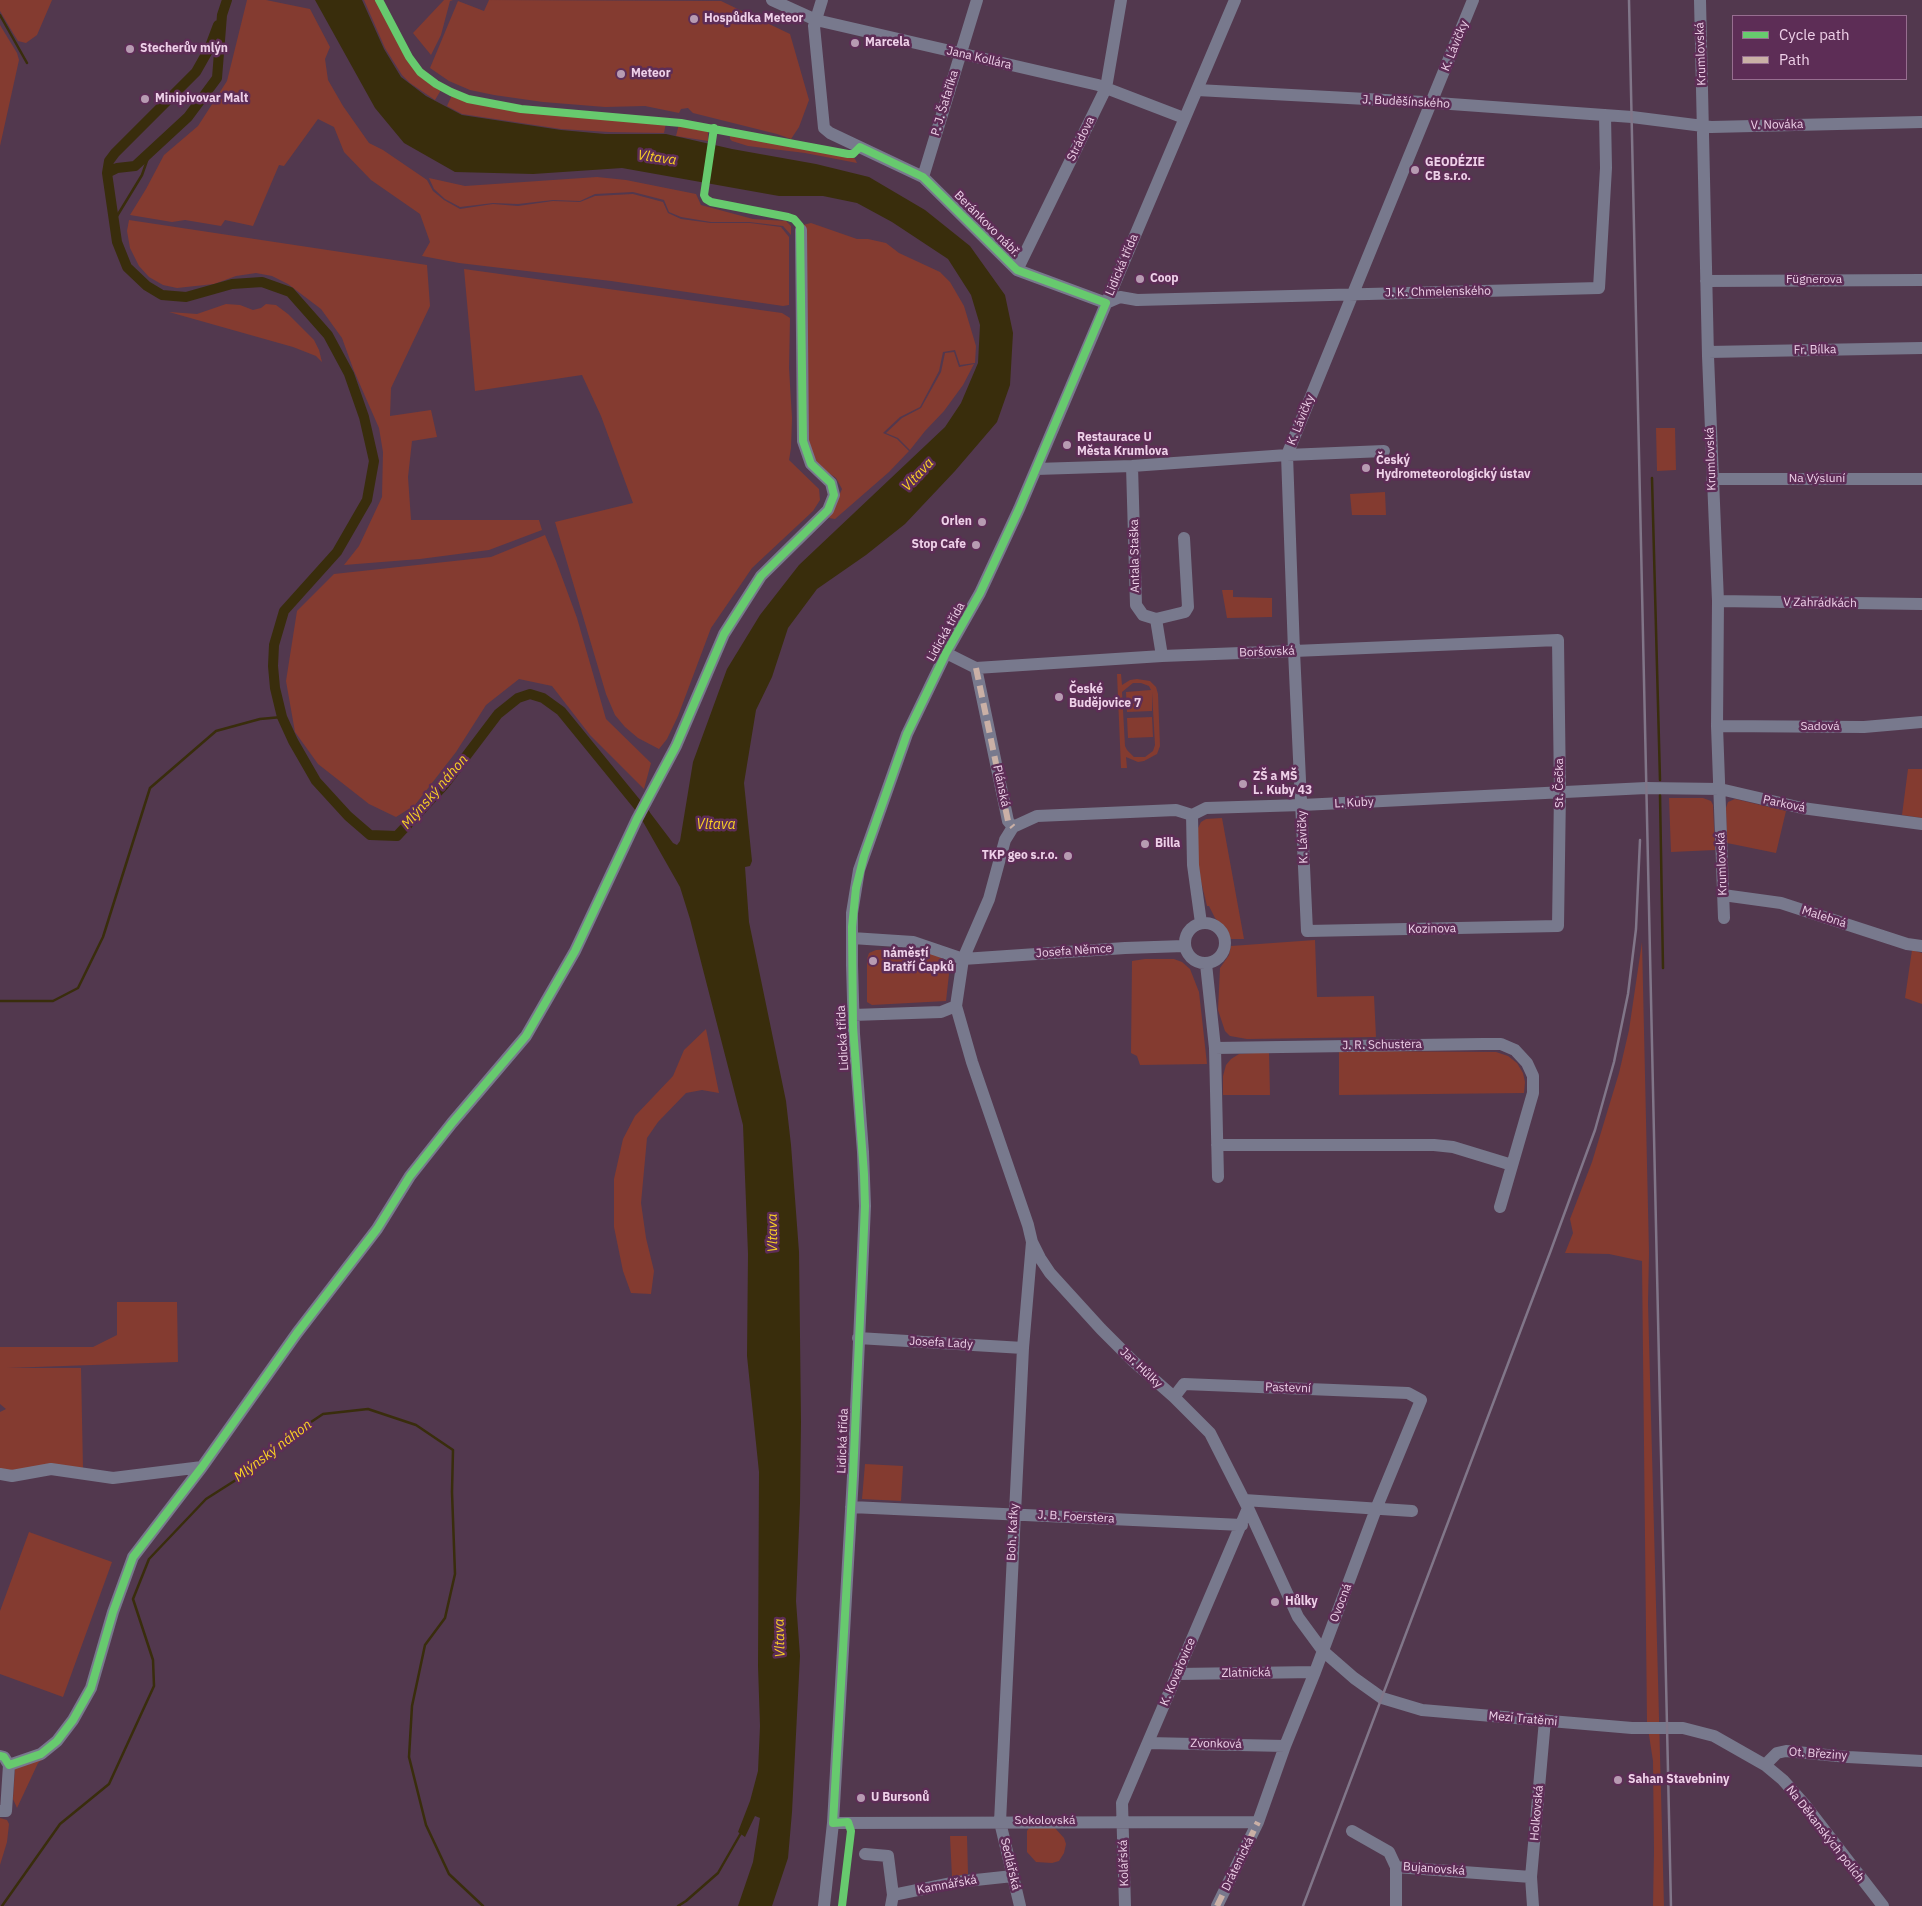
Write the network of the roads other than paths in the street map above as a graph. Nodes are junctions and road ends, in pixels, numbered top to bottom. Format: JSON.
{"nodes":[{"id":1,"x":772,"y":0,"type":"edge"},
{"id":2,"x":822,"y":0,"type":"edge"},
{"id":3,"x":976,"y":0,"type":"edge"},
{"id":4,"x":1121,"y":0,"type":"edge"},
{"id":5,"x":1235,"y":0,"type":"edge"},
{"id":6,"x":1473,"y":0,"type":"edge"},
{"id":7,"x":1700,"y":0,"type":"edge"},
{"id":8,"x":816,"y":20,"type":"junction"},
{"id":9,"x":960,"y":54,"type":"junction"},
{"id":10,"x":1106,"y":88,"type":"junction"},
{"id":11,"x":1197,"y":90,"type":"junction"},
{"id":12,"x":1432,"y":103,"type":"junction"},
{"id":13,"x":1610,"y":116,"type":"junction"},
{"id":14,"x":1632,"y":117,"type":"joint"},
{"id":15,"x":1184,"y":118,"type":"junction"},
{"id":16,"x":1922,"y":122,"type":"edge"},
{"id":17,"x":1703,"y":126,"type":"junction"},
{"id":18,"x":923,"y":177,"type":"junction"},
{"id":19,"x":801,"y":230,"type":"dead end"},
{"id":20,"x":1017,"y":270,"type":"junction"},
{"id":21,"x":1922,"y":280,"type":"edge"},
{"id":22,"x":1706,"y":281,"type":"junction"},
{"id":23,"x":1353,"y":294,"type":"junction"},
{"id":24,"x":1106,"y":303,"type":"junction"},
{"id":25,"x":1922,"y":348,"type":"edge"},
{"id":26,"x":1708,"y":352,"type":"junction"},
{"id":27,"x":1384,"y":451,"type":"dead end"},
{"id":28,"x":1287,"y":455,"type":"junction"},
{"id":29,"x":1132,"y":466,"type":"junction"},
{"id":30,"x":1036,"y":468,"type":"junction"},
{"id":31,"x":1712,"y":479,"type":"junction"},
{"id":32,"x":1922,"y":479,"type":"edge"},
{"id":33,"x":1184,"y":538,"type":"dead end"},
{"id":34,"x":1718,"y":601,"type":"junction"},
{"id":35,"x":1922,"y":604,"type":"edge"},
{"id":36,"x":1156,"y":619,"type":"junction"},
{"id":37,"x":1558,"y":640,"type":"joint"},
{"id":38,"x":1294,"y":651,"type":"junction"},
{"id":39,"x":946,"y":653,"type":"junction"},
{"id":40,"x":1162,"y":656,"type":"junction"},
{"id":41,"x":976,"y":668,"type":"junction"},
{"id":42,"x":1922,"y":722,"type":"edge"},
{"id":43,"x":1717,"y":726,"type":"junction"},
{"id":44,"x":1643,"y":788,"type":"joint"},
{"id":45,"x":1720,"y":789,"type":"junction"},
{"id":46,"x":1560,"y":792,"type":"junction"},
{"id":47,"x":1302,"y":805,"type":"junction"},
{"id":48,"x":1192,"y":815,"type":"junction"},
{"id":49,"x":1922,"y":824,"type":"edge"},
{"id":50,"x":1013,"y":827,"type":"junction"},
{"id":51,"x":1723,"y":895,"type":"junction"},
{"id":52,"x":1724,"y":918,"type":"dead end"},
{"id":53,"x":1201,"y":923,"type":"junction"},
{"id":54,"x":1558,"y":926,"type":"joint"},
{"id":55,"x":1307,"y":931,"type":"joint"},
{"id":56,"x":852,"y":938,"type":"junction"},
{"id":57,"x":1184,"y":946,"type":"junction"},
{"id":58,"x":1922,"y":946,"type":"edge"},
{"id":59,"x":963,"y":959,"type":"junction"},
{"id":60,"x":1206,"y":964,"type":"junction"},
{"id":61,"x":956,"y":1006,"type":"junction"},
{"id":62,"x":853,"y":1015,"type":"junction"},
{"id":63,"x":1216,"y":1048,"type":"junction"},
{"id":64,"x":1217,"y":1145,"type":"junction"},
{"id":65,"x":1512,"y":1165,"type":"junction"},
{"id":66,"x":1218,"y":1177,"type":"dead end"},
{"id":67,"x":1500,"y":1207,"type":"dead end"},
{"id":68,"x":1032,"y":1242,"type":"junction"},
{"id":69,"x":858,"y":1338,"type":"junction"},
{"id":70,"x":1023,"y":1348,"type":"junction"},
{"id":71,"x":1408,"y":1393,"type":"joint"},
{"id":72,"x":1174,"y":1397,"type":"junction"},
{"id":73,"x":202,"y":1467,"type":"junction"},
{"id":74,"x":0,"y":1474,"type":"edge"},
{"id":75,"x":1246,"y":1504,"type":"junction"},
{"id":76,"x":851,"y":1507,"type":"junction"},
{"id":77,"x":1376,"y":1509,"type":"junction"},
{"id":78,"x":1412,"y":1511,"type":"dead end"},
{"id":79,"x":1014,"y":1514,"type":"junction"},
{"id":80,"x":1242,"y":1525,"type":"junction"},
{"id":81,"x":1322,"y":1651,"type":"junction"},
{"id":82,"x":1315,"y":1672,"type":"junction"},
{"id":83,"x":1178,"y":1674,"type":"junction"},
{"id":84,"x":1382,"y":1698,"type":"joint"},
{"id":85,"x":1545,"y":1720,"type":"junction"},
{"id":86,"x":1148,"y":1743,"type":"junction"},
{"id":87,"x":1285,"y":1746,"type":"junction"},
{"id":88,"x":4,"y":1760,"type":"edge"},
{"id":89,"x":1922,"y":1760,"type":"edge"},
{"id":90,"x":1765,"y":1765,"type":"junction"},
{"id":91,"x":0,"y":1811,"type":"edge"},
{"id":92,"x":1122,"y":1821,"type":"junction"},
{"id":93,"x":1000,"y":1822,"type":"junction"},
{"id":94,"x":1258,"y":1822,"type":"junction"},
{"id":95,"x":833,"y":1823,"type":"junction"},
{"id":96,"x":1352,"y":1831,"type":"dead end"},
{"id":97,"x":865,"y":1854,"type":"dead end"},
{"id":98,"x":1396,"y":1867,"type":"junction"},
{"id":99,"x":1013,"y":1876,"type":"junction"},
{"id":100,"x":1531,"y":1877,"type":"junction"},
{"id":101,"x":892,"y":1901,"type":"edge"},
{"id":102,"x":824,"y":1906,"type":"edge"},
{"id":103,"x":1020,"y":1906,"type":"edge"},
{"id":104,"x":1125,"y":1906,"type":"edge"},
{"id":105,"x":1217,"y":1906,"type":"edge"},
{"id":106,"x":1396,"y":1906,"type":"edge"},
{"id":107,"x":1533,"y":1906,"type":"edge"},
{"id":108,"x":1883,"y":1906,"type":"edge"}],
"edges":[{"from":1,"to":8,"type":"street","name":"Jana Kollára"},
{"from":2,"to":8,"type":"street"},
{"from":3,"to":9,"type":"street","name":"P. J. Šafaříka"},
{"from":4,"to":10,"type":"street","name":"Strádova"},
{"from":5,"to":11,"type":"street","name":"Lidická třída"},
{"from":6,"to":12,"type":"street","name":"K. Lávičky"},
{"from":7,"to":17,"type":"street","name":"Krumlovská"},
{"from":8,"to":9,"type":"street","name":"Jana Kollára"},
{"from":8,"to":18,"type":"street","name":"Beránkovo nábř."},
{"from":9,"to":10,"type":"street","name":"Jana Kollára"},
{"from":9,"to":18,"type":"street","name":"P. J. Šafaříka"},
{"from":10,"to":15,"type":"street","name":"Jana Kollára"},
{"from":10,"to":20,"type":"street","name":"Strádova"},
{"from":11,"to":12,"type":"street","name":"J. Buděšínského"},
{"from":11,"to":15,"type":"street","name":"Lidická třída"},
{"from":12,"to":13,"type":"street","name":"J. Buděšínského"},
{"from":12,"to":23,"type":"street","name":"K. Lávičky"},
{"from":13,"to":14,"type":"street","name":"J. Buděšínského"},
{"from":13,"to":23,"type":"street","name":"J. K. Chmelenského"},
{"from":14,"to":17,"type":"street","name":"V. Nováka"},
{"from":15,"to":24,"type":"street","name":"Lidická třída"},
{"from":16,"to":17,"type":"street","name":"V. Nováka"},
{"from":17,"to":22,"type":"street","name":"Krumlovská"},
{"from":18,"to":20,"type":"street","name":"Beránkovo nábř."},
{"from":19,"to":73,"type":"street"},
{"from":20,"to":24,"type":"street","name":"Beránkovo nábř."},
{"from":21,"to":22,"type":"street","name":"Fügnerova"},
{"from":22,"to":26,"type":"street","name":"Krumlovská"},
{"from":23,"to":24,"type":"street","name":"J. K. Chmelenského"},
{"from":23,"to":28,"type":"street","name":"K. Lávičky"},
{"from":24,"to":30,"type":"street","name":"Lidická třída"},
{"from":25,"to":26,"type":"street","name":"Fr. Bílka"},
{"from":26,"to":31,"type":"street","name":"Krumlovská"},
{"from":27,"to":28,"type":"street"},
{"from":28,"to":29,"type":"street"},
{"from":28,"to":38,"type":"street","name":"K. Lávičky"},
{"from":29,"to":30,"type":"street"},
{"from":29,"to":36,"type":"street","name":"Antala Staška"},
{"from":30,"to":39,"type":"street","name":"Lidická třída"},
{"from":31,"to":32,"type":"street","name":"Na Výsluní"},
{"from":31,"to":34,"type":"street","name":"Krumlovská"},
{"from":33,"to":36,"type":"street"},
{"from":34,"to":35,"type":"street","name":"V Zahrádkách"},
{"from":34,"to":43,"type":"street","name":"Krumlovská"},
{"from":36,"to":40,"type":"street"},
{"from":37,"to":38,"type":"street","name":"Boršovská"},
{"from":37,"to":46,"type":"street","name":"St. Čečka"},
{"from":38,"to":40,"type":"street","name":"Boršovská"},
{"from":38,"to":47,"type":"street","name":"K. Lávičky"},
{"from":39,"to":41,"type":"street"},
{"from":39,"to":56,"type":"street","name":"Lidická třída"},
{"from":40,"to":41,"type":"street","name":"Boršovská"},
{"from":41,"to":50,"type":"street","name":"Plánská"},
{"from":42,"to":43,"type":"street","name":"Sadová"},
{"from":43,"to":45,"type":"street","name":"Krumlovská"},
{"from":44,"to":45,"type":"street","name":"Parková"},
{"from":44,"to":46,"type":"street","name":"L. Kuby"},
{"from":45,"to":49,"type":"street","name":"Parková"},
{"from":45,"to":51,"type":"street","name":"Krumlovská"},
{"from":46,"to":47,"type":"street","name":"L. Kuby"},
{"from":46,"to":54,"type":"street","name":"St. Čečka"},
{"from":47,"to":48,"type":"street","name":"L. Kuby"},
{"from":47,"to":55,"type":"street","name":"K. Lávičky"},
{"from":48,"to":50,"type":"street","name":"L. Kuby"},
{"from":48,"to":53,"type":"street"},
{"from":50,"to":59,"type":"street"},
{"from":51,"to":52,"type":"street","name":"Krumlovská"},
{"from":51,"to":58,"type":"street","name":"Malebná"},
{"from":53,"to":57,"type":"street"},
{"from":53,"to":60,"type":"street"},
{"from":54,"to":55,"type":"street","name":"Kozinova"},
{"from":56,"to":59,"type":"street"},
{"from":56,"to":62,"type":"street","name":"Lidická třída"},
{"from":57,"to":59,"type":"street","name":"Josefa Němce"},
{"from":57,"to":60,"type":"street"},
{"from":59,"to":61,"type":"street"},
{"from":60,"to":63,"type":"street"},
{"from":61,"to":62,"type":"street"},
{"from":61,"to":68,"type":"street","name":"Jar. Hůlky"},
{"from":62,"to":69,"type":"street","name":"Lidická třída"},
{"from":63,"to":64,"type":"street"},
{"from":63,"to":65,"type":"street","name":"J. R. Schustera"},
{"from":64,"to":65,"type":"street"},
{"from":64,"to":66,"type":"street"},
{"from":65,"to":67,"type":"street"},
{"from":68,"to":70,"type":"street","name":"Boh. Kafky"},
{"from":68,"to":72,"type":"street","name":"Jar. Hůlky"},
{"from":69,"to":70,"type":"street","name":"Josefa Lady"},
{"from":69,"to":76,"type":"street","name":"Lidická třída"},
{"from":70,"to":79,"type":"street","name":"Boh. Kafky"},
{"from":71,"to":72,"type":"street","name":"Pastevní"},
{"from":71,"to":77,"type":"street","name":"Ovocná"},
{"from":72,"to":75,"type":"street","name":"Jar. Hůlky"},
{"from":73,"to":74,"type":"street"},
{"from":73,"to":88,"type":"street"},
{"from":75,"to":77,"type":"street"},
{"from":75,"to":80,"type":"street","name":"K. Kovařovice"},
{"from":75,"to":81,"type":"street","name":"Jar. Hůlky"},
{"from":76,"to":79,"type":"street","name":"J. B. Foerstera"},
{"from":76,"to":95,"type":"street","name":"Lidická třída"},
{"from":77,"to":78,"type":"street"},
{"from":77,"to":81,"type":"street","name":"Ovocná"},
{"from":79,"to":80,"type":"street","name":"J. B. Foerstera"},
{"from":79,"to":93,"type":"street","name":"Boh. Kafky"},
{"from":80,"to":83,"type":"street","name":"K. Kovařovice"},
{"from":81,"to":82,"type":"street","name":"Ovocná"},
{"from":81,"to":84,"type":"street","name":"Jar. Hůlky"},
{"from":82,"to":83,"type":"street","name":"Zlatnická"},
{"from":82,"to":87,"type":"street","name":"Ovocná"},
{"from":83,"to":86,"type":"street","name":"K. Kovařovice"},
{"from":84,"to":85,"type":"street","name":"Mezi Tratěmi"},
{"from":85,"to":90,"type":"street","name":"Mezi Tratěmi"},
{"from":85,"to":100,"type":"street","name":"Holkovská"},
{"from":86,"to":87,"type":"street","name":"Zvonková"},
{"from":86,"to":92,"type":"street","name":"K. Kovařovice"},
{"from":87,"to":94,"type":"street","name":"Ovocná"},
{"from":88,"to":91,"type":"street"},
{"from":89,"to":90,"type":"street","name":"Ot. Březiny"},
{"from":90,"to":108,"type":"street","name":"Na Děkanských polích"},
{"from":92,"to":93,"type":"street","name":"Sokolovská"},
{"from":92,"to":94,"type":"street","name":"Sokolovská"},
{"from":92,"to":104,"type":"street","name":"Kolářská"},
{"from":93,"to":95,"type":"street","name":"Sokolovská"},
{"from":93,"to":99,"type":"street","name":"Sedlářská"},
{"from":94,"to":105,"type":"street","name":"Drátenická"},
{"from":95,"to":102,"type":"street","name":"Lidická třída"},
{"from":96,"to":98,"type":"street","name":"Bujanovská"},
{"from":97,"to":101,"type":"street"},
{"from":98,"to":100,"type":"street","name":"Bujanovská"},
{"from":98,"to":106,"type":"street"},
{"from":99,"to":101,"type":"street","name":"Kamnářská"},
{"from":99,"to":103,"type":"street","name":"Sedlářská"},
{"from":100,"to":107,"type":"street","name":"Holkovská"}]}
